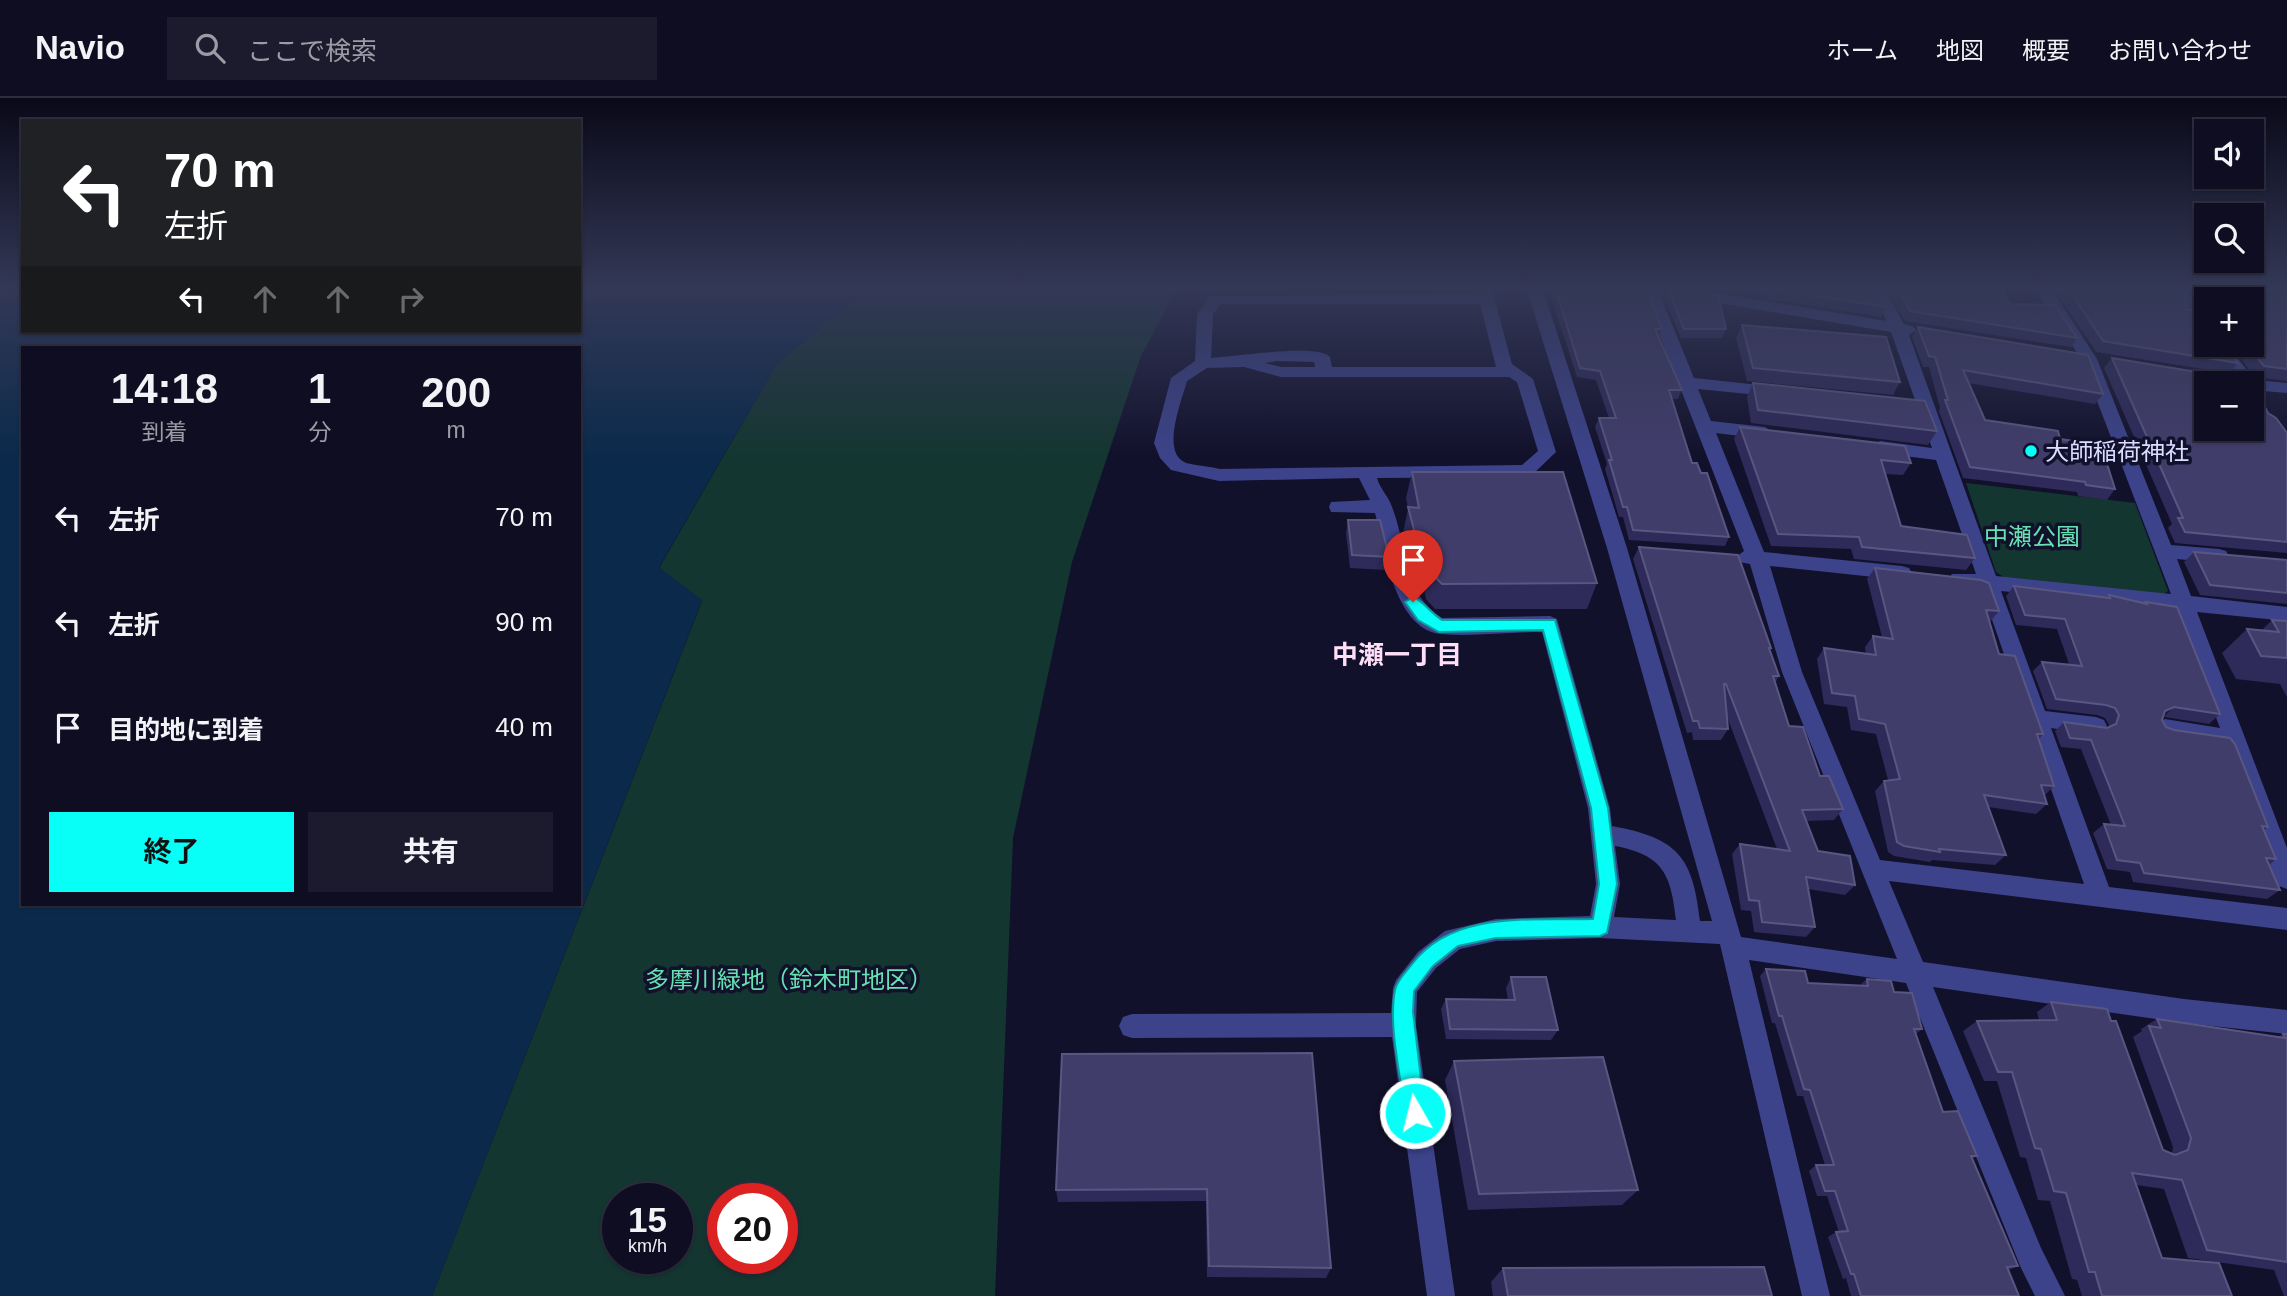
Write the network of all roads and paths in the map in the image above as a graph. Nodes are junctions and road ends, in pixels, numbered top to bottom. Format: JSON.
{"nodes":[{"id":1,"x":1204,"y":346,"type":"edge"},
{"id":2,"x":1499,"y":346,"type":"edge"},
{"id":3,"x":1553,"y":346,"type":"edge"},
{"id":4,"x":1673,"y":346,"type":"edge"},
{"id":5,"x":1903,"y":346,"type":"edge"},
{"id":6,"x":2086,"y":346,"type":"edge"},
{"id":7,"x":2062,"y":354,"type":"edge"},
{"id":8,"x":2229,"y":357,"type":"edge"},
{"id":9,"x":2096,"y":360,"type":"junction"},
{"id":10,"x":1203,"y":363,"type":"junction"},
{"id":11,"x":2240,"y":371,"type":"edge"},
{"id":12,"x":1512,"y":372,"type":"junction"},
{"id":13,"x":1689,"y":383,"type":"junction"},
{"id":14,"x":2264,"y":387,"type":"edge"},
{"id":15,"x":2287,"y":388,"type":"edge"},
{"id":16,"x":1794,"y":394,"type":"edge"},
{"id":17,"x":1704,"y":426,"type":"junction"},
{"id":18,"x":1784,"y":436,"type":"edge"},
{"id":19,"x":1864,"y":445,"type":"edge"},
{"id":20,"x":1944,"y":455,"type":"junction"},
{"id":21,"x":1366,"y":472,"type":"junction"},
{"id":22,"x":1338,"y":506,"type":"dead end"},
{"id":23,"x":1383,"y":506,"type":"junction"},
{"id":24,"x":1617,"y":548,"type":"junction"},
{"id":25,"x":1640,"y":550,"type":"edge"},
{"id":26,"x":2164,"y":551,"type":"junction"},
{"id":27,"x":1730,"y":556,"type":"edge"},
{"id":28,"x":2232,"y":557,"type":"edge"},
{"id":29,"x":1756,"y":558,"type":"junction"},
{"id":30,"x":1989,"y":582,"type":"junction"},
{"id":31,"x":2184,"y":603,"type":"junction"},
{"id":32,"x":2287,"y":614,"type":"edge"},
{"id":33,"x":2037,"y":718,"type":"junction"},
{"id":34,"x":2096,"y":726,"type":"edge"},
{"id":35,"x":2165,"y":728,"type":"edge"},
{"id":36,"x":2235,"y":739,"type":"junction"},
{"id":37,"x":1602,"y":834,"type":"junction"},
{"id":38,"x":1872,"y":869,"type":"junction"},
{"id":39,"x":2287,"y":879,"type":"edge"},
{"id":40,"x":2100,"y":896,"type":"junction"},
{"id":41,"x":2287,"y":919,"type":"edge"},
{"id":42,"x":1600,"y":928,"type":"junction"},
{"id":43,"x":1689,"y":931,"type":"junction"},
{"id":44,"x":1730,"y":940,"type":"junction"},
{"id":45,"x":1916,"y":974,"type":"junction"},
{"id":46,"x":2104,"y":1000,"type":"junction"},
{"id":47,"x":2287,"y":1022,"type":"edge"},
{"id":48,"x":2113,"y":1024,"type":"edge"},
{"id":49,"x":1404,"y":1025,"type":"junction"},
{"id":50,"x":1132,"y":1026,"type":"dead end"},
{"id":51,"x":1441,"y":1296,"type":"edge"},
{"id":52,"x":1816,"y":1296,"type":"edge"},
{"id":53,"x":2052,"y":1296,"type":"edge"}],
"edges":[{"from":1,"to":10,"type":"street"},
{"from":2,"to":12,"type":"street"},
{"from":3,"to":24,"type":"street"},
{"from":4,"to":13,"type":"street"},
{"from":5,"to":20,"type":"street"},
{"from":6,"to":9,"type":"street"},
{"from":7,"to":9,"type":"street"},
{"from":8,"to":11,"type":"street"},
{"from":9,"to":26,"type":"street"},
{"from":10,"to":12,"type":"street"},
{"from":10,"to":21,"type":"street"},
{"from":12,"to":21,"type":"street"},
{"from":13,"to":16,"type":"street"},
{"from":13,"to":17,"type":"street"},
{"from":14,"to":15,"type":"street"},
{"from":17,"to":18,"type":"street"},
{"from":17,"to":29,"type":"street"},
{"from":19,"to":20,"type":"street"},
{"from":20,"to":30,"type":"street"},
{"from":21,"to":23,"type":"street"},
{"from":22,"to":23,"type":"street"},
{"from":23,"to":37,"type":"street"},
{"from":24,"to":25,"type":"street"},
{"from":24,"to":44,"type":"street"},
{"from":26,"to":28,"type":"street"},
{"from":26,"to":31,"type":"street"},
{"from":27,"to":29,"type":"street"},
{"from":29,"to":30,"type":"street"},
{"from":29,"to":38,"type":"street"},
{"from":30,"to":31,"type":"street"},
{"from":30,"to":33,"type":"street"},
{"from":31,"to":32,"type":"street"},
{"from":31,"to":36,"type":"street"},
{"from":33,"to":34,"type":"street"},
{"from":33,"to":40,"type":"street"},
{"from":35,"to":36,"type":"street"},
{"from":36,"to":39,"type":"street"},
{"from":37,"to":42,"type":"street"},
{"from":37,"to":43,"type":"street"},
{"from":38,"to":40,"type":"street"},
{"from":38,"to":45,"type":"street"},
{"from":40,"to":41,"type":"street"},
{"from":42,"to":43,"type":"street"},
{"from":42,"to":49,"type":"street"},
{"from":43,"to":44,"type":"street"},
{"from":44,"to":45,"type":"street"},
{"from":44,"to":52,"type":"street"},
{"from":45,"to":46,"type":"street"},
{"from":45,"to":53,"type":"street"},
{"from":46,"to":47,"type":"street"},
{"from":46,"to":48,"type":"street"},
{"from":49,"to":50,"type":"street"},
{"from":49,"to":51,"type":"street"}]}
